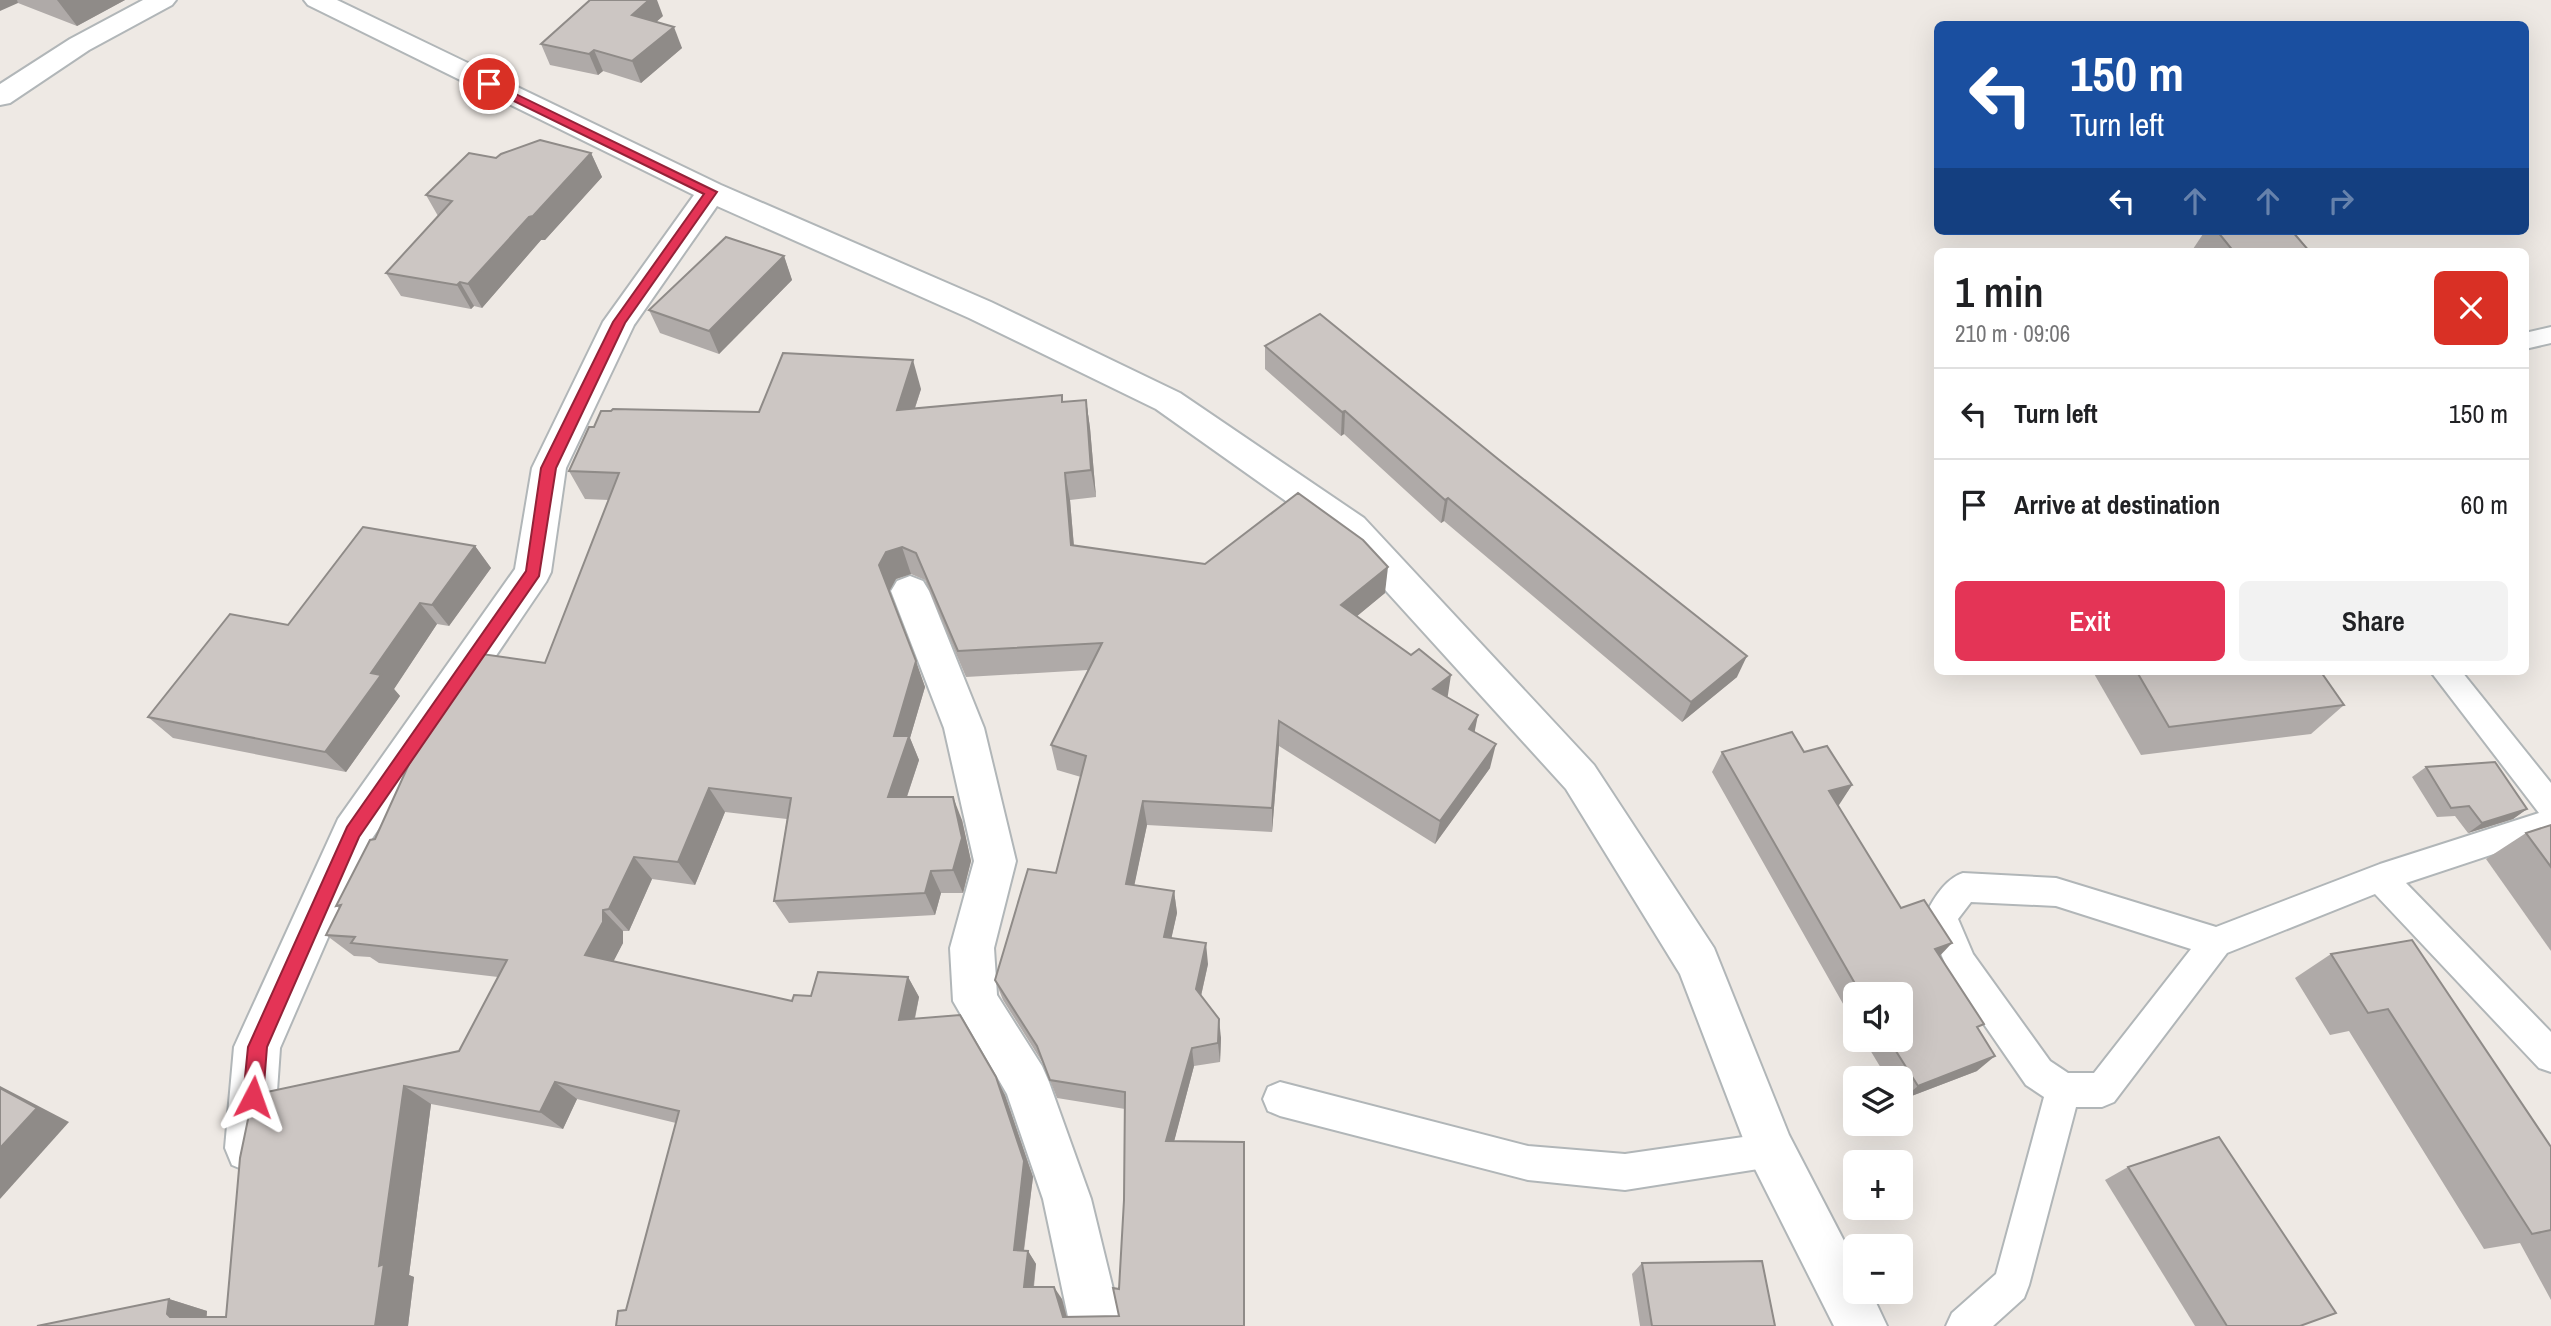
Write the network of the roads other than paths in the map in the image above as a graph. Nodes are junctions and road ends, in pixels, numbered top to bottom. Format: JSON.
{"nodes":[{"id":1,"x":163,"y":0,"type":"edge"},
{"id":2,"x":317,"y":0,"type":"edge"},
{"id":3,"x":0,"y":97,"type":"edge"},
{"id":4,"x":711,"y":192,"type":"junction"},
{"id":5,"x":2551,"y":335,"type":"edge"},
{"id":6,"x":2529,"y":340,"type":"edge"},
{"id":7,"x":910,"y":591,"type":"dead end"},
{"id":8,"x":2447,"y":675,"type":"edge"},
{"id":9,"x":2551,"y":805,"type":"edge"},
{"id":10,"x":2551,"y":822,"type":"edge"},
{"id":11,"x":2380,"y":878,"type":"junction"},
{"id":12,"x":2216,"y":942,"type":"junction"},
{"id":13,"x":2551,"y":1056,"type":"edge"},
{"id":14,"x":2063,"y":1090,"type":"junction"},
{"id":15,"x":1280,"y":1099,"type":"dead end"},
{"id":16,"x":1771,"y":1150,"type":"junction"},
{"id":17,"x":246,"y":1180,"type":"edge"},
{"id":18,"x":1096,"y":1326,"type":"edge"},
{"id":19,"x":1861,"y":1326,"type":"edge"},
{"id":20,"x":1965,"y":1326,"type":"edge"}],
"edges":[{"from":1,"to":3,"type":"street"},
{"from":2,"to":4,"type":"street"},
{"from":4,"to":16,"type":"street"},
{"from":4,"to":17,"type":"street"},
{"from":5,"to":6,"type":"lane"},
{"from":7,"to":18,"type":"street"},
{"from":8,"to":9,"type":"lane"},
{"from":10,"to":11,"type":"lane"},
{"from":11,"to":12,"type":"lane"},
{"from":11,"to":13,"type":"lane"},
{"from":12,"to":14,"type":"lane"},
{"from":12,"to":14,"type":"lane"},
{"from":14,"to":20,"type":"lane"},
{"from":15,"to":16,"type":"lane"},
{"from":16,"to":19,"type":"street"}]}
